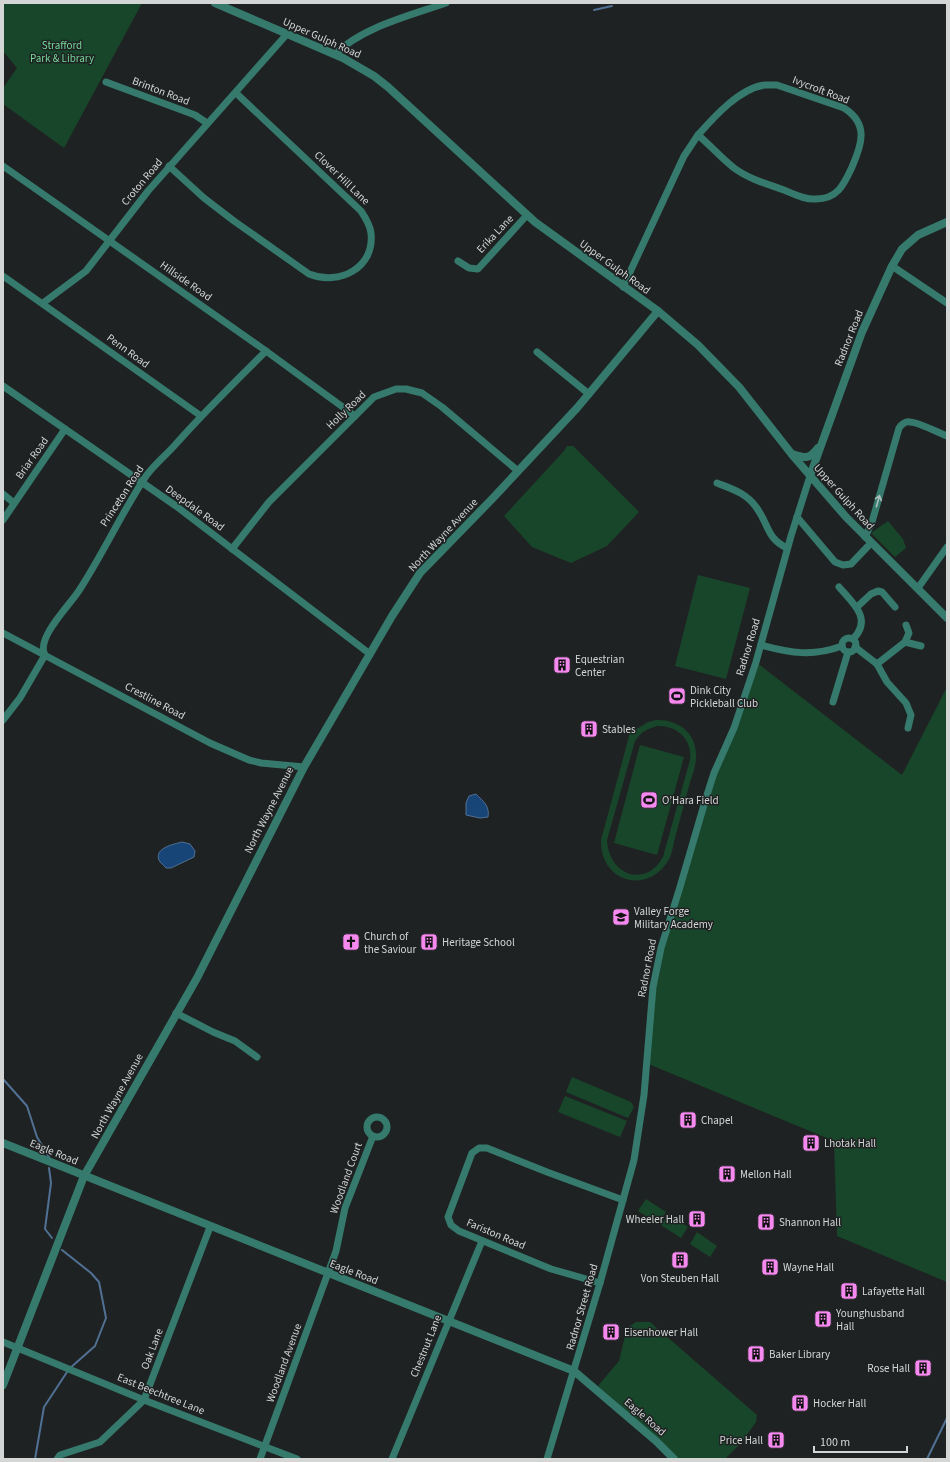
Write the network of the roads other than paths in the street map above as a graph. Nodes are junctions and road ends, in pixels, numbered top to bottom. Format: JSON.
{"nodes":[{"id":1,"x":215,"y":3,"type":"edge"},
{"id":2,"x":446,"y":3,"type":"edge"},
{"id":3,"x":287,"y":34,"type":"junction"},
{"id":4,"x":335,"y":55,"type":"junction"},
{"id":5,"x":106,"y":82,"type":"dead end"},
{"id":6,"x":236,"y":92,"type":"junction"},
{"id":7,"x":207,"y":124,"type":"junction"},
{"id":8,"x":698,"y":135,"type":"junction"},
{"id":9,"x":3,"y":166,"type":"edge"},
{"id":10,"x":169,"y":166,"type":"junction"},
{"id":11,"x":527,"y":215,"type":"junction"},
{"id":12,"x":947,"y":222,"type":"edge"},
{"id":13,"x":109,"y":241,"type":"junction"},
{"id":14,"x":458,"y":261,"type":"dead end"},
{"id":15,"x":892,"y":266,"type":"junction"},
{"id":16,"x":3,"y":276,"type":"edge"},
{"id":17,"x":624,"y":287,"type":"junction"},
{"id":18,"x":43,"y":303,"type":"junction"},
{"id":19,"x":947,"y":303,"type":"edge"},
{"id":20,"x":658,"y":311,"type":"junction"},
{"id":21,"x":266,"y":351,"type":"junction"},
{"id":22,"x":537,"y":352,"type":"dead end"},
{"id":23,"x":3,"y":386,"type":"edge"},
{"id":24,"x":588,"y":394,"type":"junction"},
{"id":25,"x":201,"y":416,"type":"junction"},
{"id":26,"x":355,"y":416,"type":"junction"},
{"id":27,"x":66,"y":429,"type":"junction"},
{"id":28,"x":947,"y":436,"type":"edge"},
{"id":29,"x":822,"y":443,"type":"junction"},
{"id":30,"x":791,"y":453,"type":"junction"},
{"id":31,"x":518,"y":471,"type":"junction"},
{"id":32,"x":810,"y":476,"type":"junction"},
{"id":33,"x":142,"y":483,"type":"junction"},
{"id":34,"x":717,"y":483,"type":"dead end"},
{"id":35,"x":3,"y":494,"type":"edge"},
{"id":36,"x":14,"y":503,"type":"junction"},
{"id":37,"x":797,"y":517,"type":"junction"},
{"id":38,"x":3,"y":520,"type":"edge"},
{"id":39,"x":865,"y":537,"type":"junction"},
{"id":40,"x":871,"y":543,"type":"junction"},
{"id":41,"x":947,"y":547,"type":"edge"},
{"id":42,"x":787,"y":548,"type":"junction"},
{"id":43,"x":232,"y":549,"type":"junction"},
{"id":44,"x":839,"y":587,"type":"dead end"},
{"id":45,"x":918,"y":588,"type":"junction"},
{"id":46,"x":856,"y":607,"type":"junction"},
{"id":47,"x":895,"y":607,"type":"dead end"},
{"id":48,"x":947,"y":618,"type":"edge"},
{"id":49,"x":906,"y":625,"type":"dead end"},
{"id":50,"x":3,"y":633,"type":"edge"},
{"id":51,"x":853,"y":639,"type":"junction"},
{"id":52,"x":905,"y":642,"type":"junction"},
{"id":53,"x":761,"y":645,"type":"junction"},
{"id":54,"x":842,"y":646,"type":"junction"},
{"id":55,"x":921,"y":646,"type":"dead end"},
{"id":56,"x":855,"y":647,"type":"junction"},
{"id":57,"x":848,"y":652,"type":"junction"},
{"id":58,"x":370,"y":654,"type":"junction"},
{"id":59,"x":45,"y":656,"type":"junction"},
{"id":60,"x":878,"y":664,"type":"junction"},
{"id":61,"x":833,"y":702,"type":"dead end"},
{"id":62,"x":3,"y":720,"type":"edge"},
{"id":63,"x":908,"y":728,"type":"dead end"},
{"id":64,"x":304,"y":767,"type":"junction"},
{"id":65,"x":176,"y":1013,"type":"junction"},
{"id":66,"x":257,"y":1057,"type":"dead end"},
{"id":67,"x":373,"y":1136,"type":"dead end"},
{"id":68,"x":3,"y":1143,"type":"edge"},
{"id":69,"x":634,"y":1160,"type":"joint"},
{"id":70,"x":84,"y":1176,"type":"junction"},
{"id":71,"x":623,"y":1200,"type":"junction"},
{"id":72,"x":210,"y":1226,"type":"junction"},
{"id":73,"x":482,"y":1240,"type":"junction"},
{"id":74,"x":328,"y":1274,"type":"junction"},
{"id":75,"x":600,"y":1283,"type":"junction"},
{"id":76,"x":448,"y":1321,"type":"junction"},
{"id":77,"x":3,"y":1342,"type":"edge"},
{"id":78,"x":17,"y":1348,"type":"junction"},
{"id":79,"x":574,"y":1371,"type":"junction"},
{"id":80,"x":3,"y":1385,"type":"edge"},
{"id":81,"x":144,"y":1400,"type":"junction"},
{"id":82,"x":265,"y":1447,"type":"junction"},
{"id":83,"x":57,"y":1459,"type":"edge"},
{"id":84,"x":260,"y":1459,"type":"edge"},
{"id":85,"x":297,"y":1459,"type":"edge"},
{"id":86,"x":392,"y":1459,"type":"edge"},
{"id":87,"x":548,"y":1459,"type":"edge"},
{"id":88,"x":674,"y":1459,"type":"edge"}],
"edges":[{"from":1,"to":3,"type":"street","name":"Upper Gulph Road"},
{"from":2,"to":4,"type":"street"},
{"from":3,"to":4,"type":"street","name":"Upper Gulph Road"},
{"from":3,"to":6,"type":"street","name":"Croton Road"},
{"from":4,"to":11,"type":"street","name":"Upper Gulph Road"},
{"from":5,"to":7,"type":"street","name":"Brinton Road"},
{"from":6,"to":7,"type":"street","name":"Croton Road"},
{"from":6,"to":10,"type":"street","name":"Clover Hill Lane"},
{"from":7,"to":10,"type":"street","name":"Croton Road"},
{"from":8,"to":8,"type":"street","name":"Ivycroft Road"},
{"from":8,"to":17,"type":"street","name":"Ivycroft Road"},
{"from":9,"to":13,"type":"street","name":"Hillside Road"},
{"from":10,"to":13,"type":"street","name":"Croton Road"},
{"from":11,"to":14,"type":"street","name":"Erika Lane"},
{"from":11,"to":17,"type":"street","name":"Upper Gulph Road"},
{"from":12,"to":15,"type":"street","name":"Radnor Road"},
{"from":13,"to":18,"type":"street","name":"Croton Road"},
{"from":13,"to":21,"type":"street","name":"Hillside Road"},
{"from":15,"to":19,"type":"street"},
{"from":15,"to":29,"type":"street","name":"Radnor Road"},
{"from":16,"to":18,"type":"street"},
{"from":17,"to":20,"type":"street","name":"Upper Gulph Road"},
{"from":18,"to":25,"type":"street","name":"Penn Road"},
{"from":20,"to":24,"type":"street","name":"North Wayne Avenue"},
{"from":20,"to":30,"type":"street","name":"Upper Gulph Road"},
{"from":21,"to":25,"type":"street","name":"Princeton Road"},
{"from":21,"to":26,"type":"street","name":"Hillside Road"},
{"from":22,"to":24,"type":"street"},
{"from":23,"to":27,"type":"street","name":"Deepdale Road"},
{"from":24,"to":31,"type":"street","name":"North Wayne Avenue"},
{"from":25,"to":33,"type":"street","name":"Princeton Road"},
{"from":26,"to":31,"type":"street","name":"Holly Road"},
{"from":26,"to":43,"type":"street","name":"Holly Road"},
{"from":27,"to":33,"type":"street","name":"Deepdale Road"},
{"from":27,"to":36,"type":"street","name":"Briar Road"},
{"from":39,"to":28,"type":"street","one_way":true},
{"from":29,"to":30,"type":"street"},
{"from":29,"to":32,"type":"street","name":"Radnor Road"},
{"from":30,"to":32,"type":"street","name":"Upper Gulph Road"},
{"from":31,"to":58,"type":"street","name":"North Wayne Avenue"},
{"from":32,"to":37,"type":"street","name":"Radnor Road"},
{"from":32,"to":39,"type":"street","name":"Upper Gulph Road"},
{"from":33,"to":43,"type":"street","name":"Deepdale Road"},
{"from":33,"to":59,"type":"street","name":"Princeton Road"},
{"from":34,"to":42,"type":"street"},
{"from":35,"to":36,"type":"street"},
{"from":36,"to":38,"type":"street","name":"Briar Road"},
{"from":37,"to":40,"type":"street"},
{"from":37,"to":42,"type":"street","name":"Radnor Road"},
{"from":39,"to":40,"type":"street","name":"Upper Gulph Road"},
{"from":40,"to":45,"type":"street","name":"Upper Gulph Road"},
{"from":41,"to":45,"type":"street"},
{"from":42,"to":53,"type":"street","name":"Radnor Road"},
{"from":43,"to":58,"type":"street","name":"Deepdale Road"},
{"from":44,"to":46,"type":"street"},
{"from":45,"to":48,"type":"street","name":"Upper Gulph Road"},
{"from":46,"to":47,"type":"street"},
{"from":46,"to":51,"type":"street"},
{"from":49,"to":52,"type":"street"},
{"from":50,"to":59,"type":"street","name":"Crestline Road"},
{"from":51,"to":54,"type":"street"},
{"from":51,"to":56,"type":"street"},
{"from":52,"to":55,"type":"street"},
{"from":52,"to":60,"type":"street"},
{"from":53,"to":54,"type":"street"},
{"from":53,"to":69,"type":"street","name":"Radnor Road"},
{"from":54,"to":57,"type":"street"},
{"from":56,"to":57,"type":"street"},
{"from":56,"to":60,"type":"street"},
{"from":57,"to":61,"type":"street"},
{"from":58,"to":64,"type":"street","name":"North Wayne Avenue"},
{"from":59,"to":62,"type":"street"},
{"from":59,"to":64,"type":"street","name":"Crestline Road"},
{"from":60,"to":63,"type":"street"},
{"from":64,"to":65,"type":"street","name":"North Wayne Avenue"},
{"from":65,"to":66,"type":"street"},
{"from":65,"to":70,"type":"street","name":"North Wayne Avenue"},
{"from":67,"to":74,"type":"street","name":"Woodland Court"},
{"from":68,"to":70,"type":"street","name":"Eagle Road"},
{"from":69,"to":71,"type":"street","name":"Radnor Street Road"},
{"from":70,"to":72,"type":"street","name":"Eagle Road"},
{"from":70,"to":78,"type":"street","name":"North Wayne Avenue"},
{"from":71,"to":73,"type":"street","name":"Fariston Road"},
{"from":71,"to":75,"type":"street","name":"Radnor Street Road"},
{"from":72,"to":74,"type":"street","name":"Eagle Road"},
{"from":72,"to":81,"type":"street","name":"Oak Lane"},
{"from":73,"to":75,"type":"street","name":"Fariston Road"},
{"from":73,"to":76,"type":"street","name":"Chestnut Lane"},
{"from":74,"to":76,"type":"street","name":"Eagle Road"},
{"from":74,"to":82,"type":"street","name":"Woodland Avenue"},
{"from":75,"to":79,"type":"street","name":"Radnor Street Road"},
{"from":76,"to":79,"type":"street","name":"Eagle Road"},
{"from":76,"to":86,"type":"street","name":"Chestnut Lane"},
{"from":77,"to":78,"type":"street","name":"East Beechtree Lane"},
{"from":78,"to":80,"type":"street","name":"North Wayne Avenue"},
{"from":78,"to":81,"type":"street","name":"East Beechtree Lane"},
{"from":79,"to":87,"type":"street","name":"Radnor Street Road"},
{"from":79,"to":88,"type":"street","name":"Eagle Road"},
{"from":81,"to":82,"type":"street","name":"East Beechtree Lane"},
{"from":81,"to":83,"type":"street","name":"Oak Lane"},
{"from":82,"to":84,"type":"street","name":"Woodland Avenue"},
{"from":82,"to":85,"type":"street","name":"East Beechtree Lane"}]}
